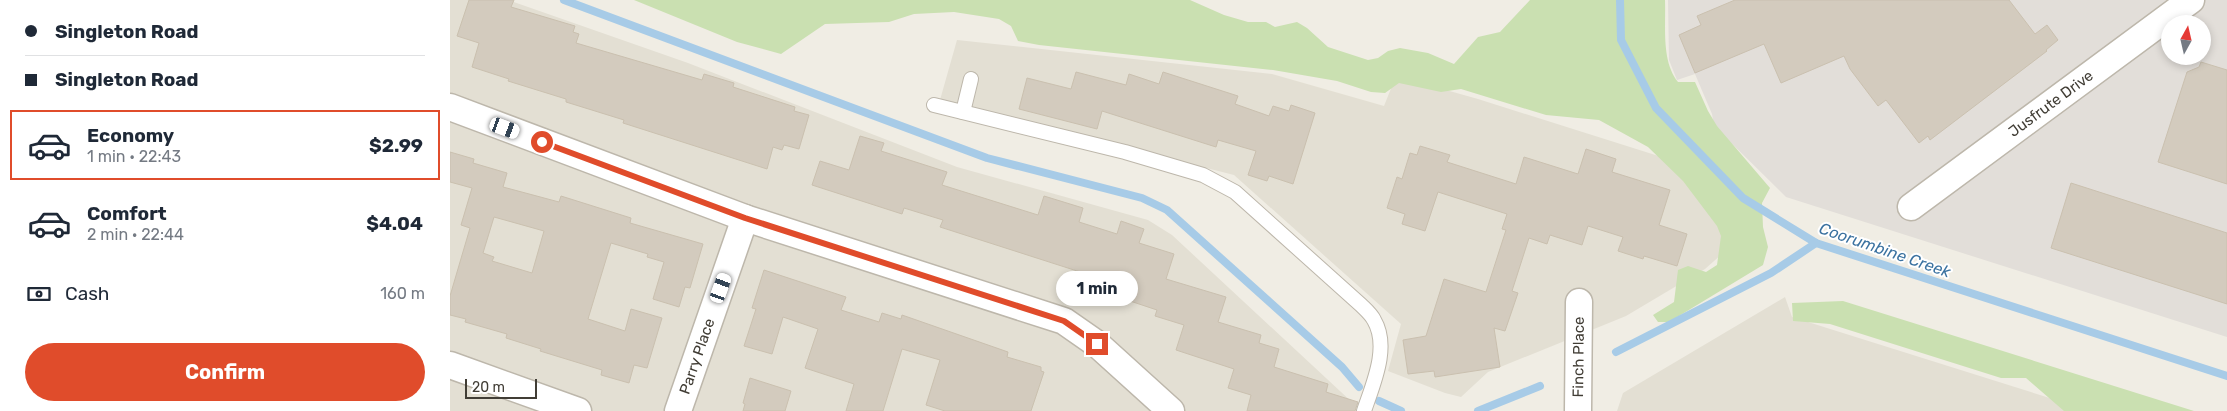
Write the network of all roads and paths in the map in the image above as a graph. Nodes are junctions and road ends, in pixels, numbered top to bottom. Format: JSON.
{"nodes":[{"id":1,"x":2191,"y":0,"type":"edge"},
{"id":2,"x":971,"y":79,"type":"dead end"},
{"id":3,"x":934,"y":104,"type":"dead end"},
{"id":4,"x":450,"y":107,"type":"edge"},
{"id":5,"x":963,"y":112,"type":"junction"},
{"id":6,"x":1912,"y":207,"type":"dead end"},
{"id":7,"x":745,"y":218,"type":"junction"},
{"id":8,"x":1579,"y":302,"type":"dead end"},
{"id":9,"x":450,"y":365,"type":"edge"},
{"id":10,"x":578,"y":411,"type":"edge"},
{"id":11,"x":678,"y":411,"type":"edge"},
{"id":12,"x":1171,"y":411,"type":"edge"},
{"id":13,"x":1364,"y":411,"type":"edge"},
{"id":14,"x":1578,"y":411,"type":"edge"}],
"edges":[{"from":1,"to":6,"type":"street","name":"Jusfrute Drive"},
{"from":2,"to":5,"type":"lane"},
{"from":3,"to":5,"type":"lane"},
{"from":4,"to":7,"type":"street"},
{"from":5,"to":13,"type":"lane"},
{"from":7,"to":11,"type":"street","name":"Parry Place"},
{"from":7,"to":12,"type":"street"},
{"from":8,"to":14,"type":"street","name":"Finch Place"},
{"from":9,"to":10,"type":"street"}]}
